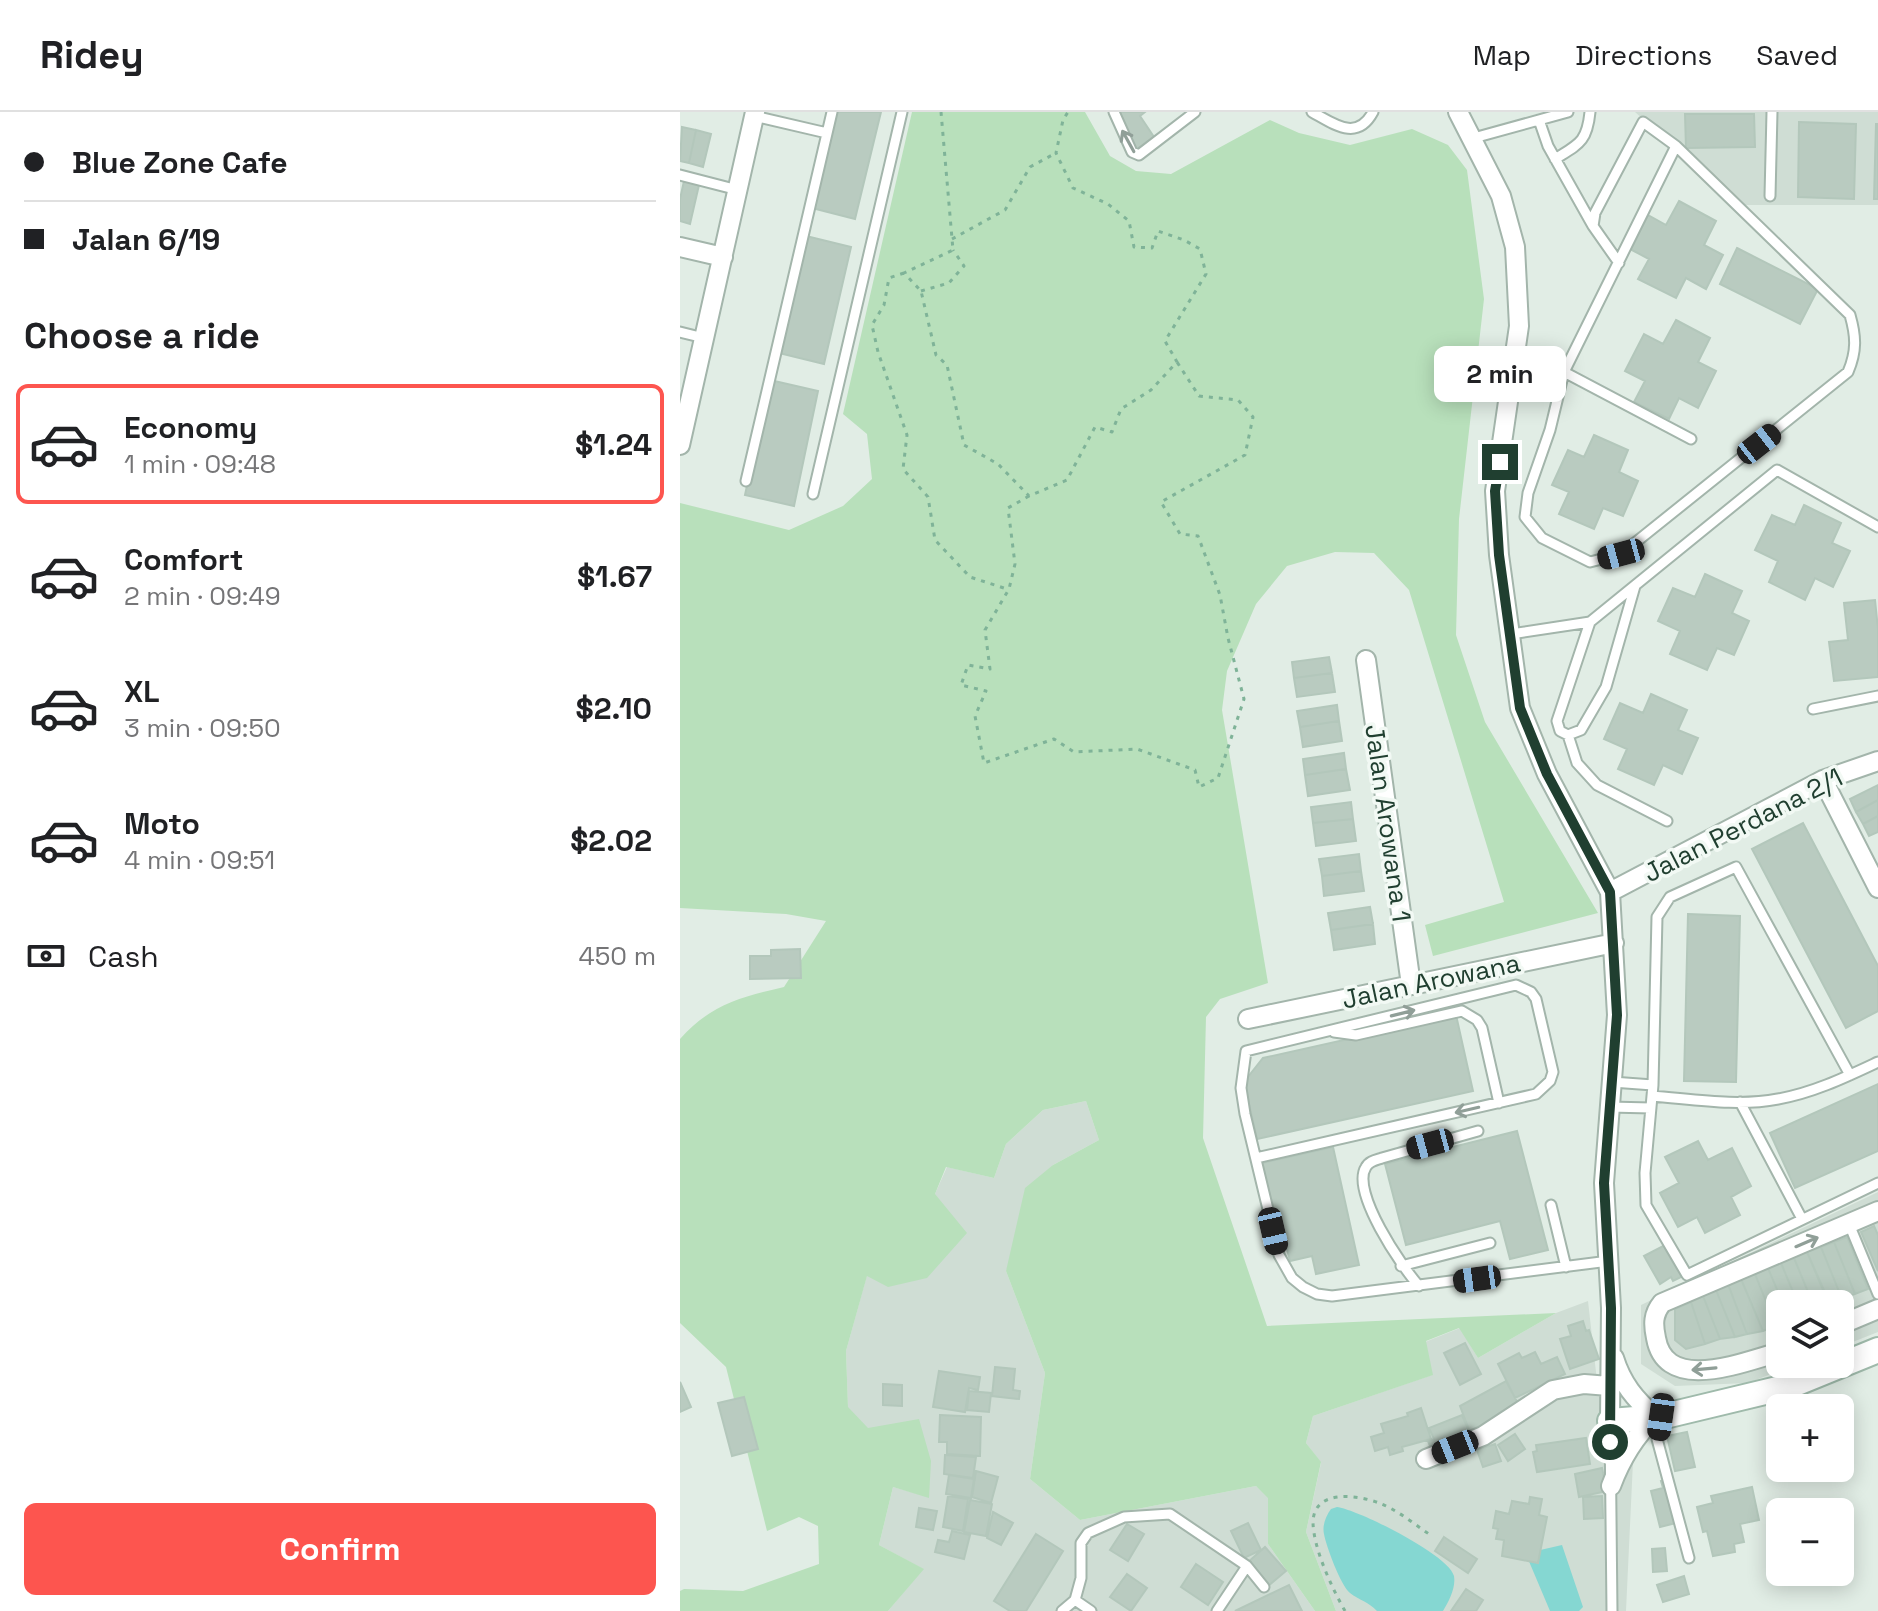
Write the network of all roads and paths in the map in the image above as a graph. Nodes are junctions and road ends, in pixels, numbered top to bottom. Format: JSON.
{"nodes":[{"id":1,"x":832,"y":112,"type":"edge"},
{"id":2,"x":902,"y":112,"type":"edge"},
{"id":3,"x":941,"y":112,"type":"edge"},
{"id":4,"x":1068,"y":112,"type":"edge"},
{"id":5,"x":1114,"y":112,"type":"edge"},
{"id":6,"x":1195,"y":112,"type":"edge"},
{"id":7,"x":1312,"y":112,"type":"edge"},
{"id":8,"x":1373,"y":112,"type":"edge"},
{"id":9,"x":1458,"y":112,"type":"edge"},
{"id":10,"x":1568,"y":112,"type":"edge"},
{"id":11,"x":1590,"y":112,"type":"edge"},
{"id":12,"x":1772,"y":112,"type":"edge"},
{"id":13,"x":749,"y":113,"type":"edge"},
{"id":14,"x":1539,"y":120,"type":"junction"},
{"id":15,"x":827,"y":133,"type":"junction"},
{"id":16,"x":1470,"y":139,"type":"junction"},
{"id":17,"x":1676,"y":146,"type":"junction"},
{"id":18,"x":1056,"y":153,"type":"junction"},
{"id":19,"x":1555,"y":159,"type":"junction"},
{"id":20,"x":680,"y":175,"type":"edge"},
{"id":21,"x":738,"y":190,"type":"junction"},
{"id":22,"x":1770,"y":196,"type":"dead end"},
{"id":23,"x":1593,"y":226,"type":"junction"},
{"id":24,"x":952,"y":239,"type":"junction"},
{"id":25,"x":680,"y":247,"type":"edge"},
{"id":26,"x":953,"y":250,"type":"junction"},
{"id":27,"x":723,"y":257,"type":"junction"},
{"id":28,"x":1619,"y":263,"type":"junction"},
{"id":29,"x":904,"y":273,"type":"junction"},
{"id":30,"x":921,"y":291,"type":"junction"},
{"id":31,"x":680,"y":332,"type":"edge"},
{"id":32,"x":705,"y":338,"type":"junction"},
{"id":33,"x":1177,"y":362,"type":"junction"},
{"id":34,"x":1564,"y":372,"type":"junction"},
{"id":35,"x":1513,"y":373,"type":"junction"},
{"id":36,"x":685,"y":410,"type":"edge"},
{"id":37,"x":1691,"y":439,"type":"dead end"},
{"id":38,"x":680,"y":445,"type":"edge"},
{"id":39,"x":746,"y":481,"type":"dead end"},
{"id":40,"x":813,"y":494,"type":"dead end"},
{"id":41,"x":1029,"y":496,"type":"junction"},
{"id":42,"x":1878,"y":527,"type":"edge"},
{"id":43,"x":1635,"y":586,"type":"junction"},
{"id":44,"x":1009,"y":589,"type":"junction"},
{"id":45,"x":1590,"y":622,"type":"junction"},
{"id":46,"x":1511,"y":634,"type":"junction"},
{"id":47,"x":1366,"y":660,"type":"dead end"},
{"id":48,"x":1878,"y":696,"type":"edge"},
{"id":49,"x":1813,"y":709,"type":"dead end"},
{"id":50,"x":1568,"y":735,"type":"junction"},
{"id":51,"x":1878,"y":761,"type":"edge"},
{"id":52,"x":1823,"y":780,"type":"junction"},
{"id":53,"x":1667,"y":821,"type":"dead end"},
{"id":54,"x":1878,"y":888,"type":"edge"},
{"id":55,"x":1610,"y":892,"type":"junction"},
{"id":56,"x":1614,"y":943,"type":"junction"},
{"id":57,"x":1411,"y":985,"type":"junction"},
{"id":58,"x":1248,"y":1019,"type":"dead end"},
{"id":59,"x":1327,"y":1031,"type":"junction"},
{"id":60,"x":1878,"y":1062,"type":"edge"},
{"id":61,"x":1850,"y":1075,"type":"junction"},
{"id":62,"x":1611,"y":1082,"type":"junction"},
{"id":63,"x":1653,"y":1085,"type":"junction"},
{"id":64,"x":1652,"y":1096,"type":"junction"},
{"id":65,"x":1740,"y":1102,"type":"junction"},
{"id":66,"x":1499,"y":1103,"type":"junction"},
{"id":67,"x":1609,"y":1107,"type":"junction"},
{"id":68,"x":1651,"y":1108,"type":"junction"},
{"id":69,"x":1478,"y":1131,"type":"dead end"},
{"id":70,"x":1256,"y":1158,"type":"junction"},
{"id":71,"x":1878,"y":1183,"type":"edge"},
{"id":72,"x":1551,"y":1205,"type":"dead end"},
{"id":73,"x":1878,"y":1211,"type":"edge"},
{"id":74,"x":1802,"y":1219,"type":"junction"},
{"id":75,"x":1849,"y":1224,"type":"junction"},
{"id":76,"x":1490,"y":1243,"type":"dead end"},
{"id":77,"x":1609,"y":1261,"type":"junction"},
{"id":78,"x":1401,"y":1266,"type":"junction"},
{"id":79,"x":1566,"y":1267,"type":"junction"},
{"id":80,"x":1419,"y":1286,"type":"junction"},
{"id":81,"x":1878,"y":1294,"type":"edge"},
{"id":82,"x":1878,"y":1309,"type":"edge"},
{"id":83,"x":1854,"y":1319,"type":"edge"},
{"id":84,"x":1878,"y":1350,"type":"edge"},
{"id":85,"x":1611,"y":1352,"type":"junction"},
{"id":86,"x":1766,"y":1356,"type":"edge"},
{"id":87,"x":1609,"y":1386,"type":"junction"},
{"id":88,"x":1658,"y":1417,"type":"junction"},
{"id":89,"x":1610,"y":1421,"type":"junction"},
{"id":90,"x":1426,"y":1459,"type":"dead end"},
{"id":91,"x":1611,"y":1486,"type":"junction"},
{"id":92,"x":1432,"y":1536,"type":"dead end"},
{"id":93,"x":1689,"y":1558,"type":"dead end"},
{"id":94,"x":1247,"y":1566,"type":"junction"},
{"id":95,"x":1264,"y":1587,"type":"dead end"},
{"id":96,"x":1075,"y":1600,"type":"junction"},
{"id":97,"x":1062,"y":1611,"type":"edge"},
{"id":98,"x":1091,"y":1611,"type":"edge"},
{"id":99,"x":1217,"y":1611,"type":"edge"},
{"id":100,"x":1345,"y":1611,"type":"edge"},
{"id":101,"x":1612,"y":1611,"type":"edge"}],
"edges":[{"from":1,"to":15,"type":"lane"},
{"from":2,"to":40,"type":"lane"},
{"from":3,"to":24,"type":"path"},
{"from":4,"to":18,"type":"path"},
{"from":6,"to":5,"type":"lane","one_way":true},
{"from":7,"to":8,"type":"lane"},
{"from":9,"to":16,"type":"street"},
{"from":10,"to":14,"type":"lane"},
{"from":11,"to":19,"type":"lane"},
{"from":12,"to":22,"type":"lane"},
{"from":13,"to":15,"type":"lane"},
{"from":13,"to":21,"type":"street"},
{"from":14,"to":16,"type":"lane"},
{"from":14,"to":19,"type":"lane"},
{"from":15,"to":39,"type":"lane"},
{"from":16,"to":35,"type":"street"},
{"from":17,"to":23,"type":"lane"},
{"from":17,"to":28,"type":"lane"},
{"from":17,"to":34,"type":"lane"},
{"from":18,"to":24,"type":"path"},
{"from":18,"to":33,"type":"path"},
{"from":19,"to":23,"type":"lane"},
{"from":20,"to":21,"type":"lane"},
{"from":21,"to":27,"type":"street"},
{"from":23,"to":28,"type":"lane"},
{"from":24,"to":26,"type":"path"},
{"from":25,"to":27,"type":"street"},
{"from":26,"to":29,"type":"path"},
{"from":26,"to":30,"type":"path"},
{"from":27,"to":32,"type":"street"},
{"from":28,"to":34,"type":"lane"},
{"from":29,"to":30,"type":"path"},
{"from":29,"to":44,"type":"path"},
{"from":30,"to":41,"type":"path"},
{"from":31,"to":32,"type":"lane"},
{"from":32,"to":36,"type":"street"},
{"from":33,"to":41,"type":"path"},
{"from":33,"to":44,"type":"path"},
{"from":34,"to":35,"type":"lane"},
{"from":34,"to":37,"type":"lane"},
{"from":35,"to":46,"type":"street"},
{"from":36,"to":38,"type":"street"},
{"from":41,"to":44,"type":"path"},
{"from":42,"to":43,"type":"lane"},
{"from":43,"to":45,"type":"lane"},
{"from":43,"to":50,"type":"lane"},
{"from":45,"to":46,"type":"lane"},
{"from":45,"to":50,"type":"lane"},
{"from":46,"to":55,"type":"street"},
{"from":47,"to":57,"type":"street","name":"Jalan Arowana 1"},
{"from":48,"to":49,"type":"lane"},
{"from":50,"to":53,"type":"lane"},
{"from":51,"to":52,"type":"street","name":"Jalan Perdana 2/1"},
{"from":52,"to":54,"type":"street"},
{"from":52,"to":55,"type":"street","name":"Jalan Perdana 2/1"},
{"from":55,"to":56,"type":"street"},
{"from":56,"to":57,"type":"street","name":"Jalan Arowana"},
{"from":56,"to":62,"type":"street"},
{"from":57,"to":58,"type":"street","name":"Jalan Arowana"},
{"from":59,"to":66,"type":"lane"},
{"from":59,"to":66,"type":"lane","one_way":true},
{"from":59,"to":70,"type":"lane"},
{"from":60,"to":61,"type":"lane"},
{"from":61,"to":63,"type":"lane"},
{"from":61,"to":65,"type":"lane"},
{"from":62,"to":63,"type":"lane"},
{"from":62,"to":67,"type":"street"},
{"from":63,"to":64,"type":"lane"},
{"from":64,"to":65,"type":"lane"},
{"from":64,"to":68,"type":"lane"},
{"from":65,"to":74,"type":"lane"},
{"from":66,"to":70,"type":"lane","one_way":true},
{"from":67,"to":68,"type":"lane"},
{"from":67,"to":77,"type":"street"},
{"from":68,"to":74,"type":"lane"},
{"from":69,"to":78,"type":"lane"},
{"from":70,"to":80,"type":"lane"},
{"from":71,"to":74,"type":"lane"},
{"from":72,"to":79,"type":"lane"},
{"from":73,"to":75,"type":"street"},
{"from":75,"to":81,"type":"lane"},
{"from":86,"to":75,"type":"street","one_way":true},
{"from":76,"to":78,"type":"lane"},
{"from":77,"to":79,"type":"lane"},
{"from":77,"to":85,"type":"street"},
{"from":78,"to":80,"type":"lane"},
{"from":79,"to":80,"type":"lane"},
{"from":82,"to":83,"type":"street"},
{"from":84,"to":88,"type":"street"},
{"from":85,"to":87,"type":"street"},
{"from":85,"to":88,"type":"street"},
{"from":87,"to":89,"type":"street"},
{"from":87,"to":90,"type":"street"},
{"from":88,"to":89,"type":"street"},
{"from":88,"to":91,"type":"street"},
{"from":88,"to":93,"type":"lane"},
{"from":89,"to":91,"type":"lane"},
{"from":91,"to":101,"type":"lane"},
{"from":92,"to":100,"type":"path"},
{"from":94,"to":95,"type":"lane"},
{"from":94,"to":96,"type":"lane"},
{"from":94,"to":99,"type":"lane"},
{"from":96,"to":97,"type":"lane"},
{"from":96,"to":98,"type":"lane"}]}
